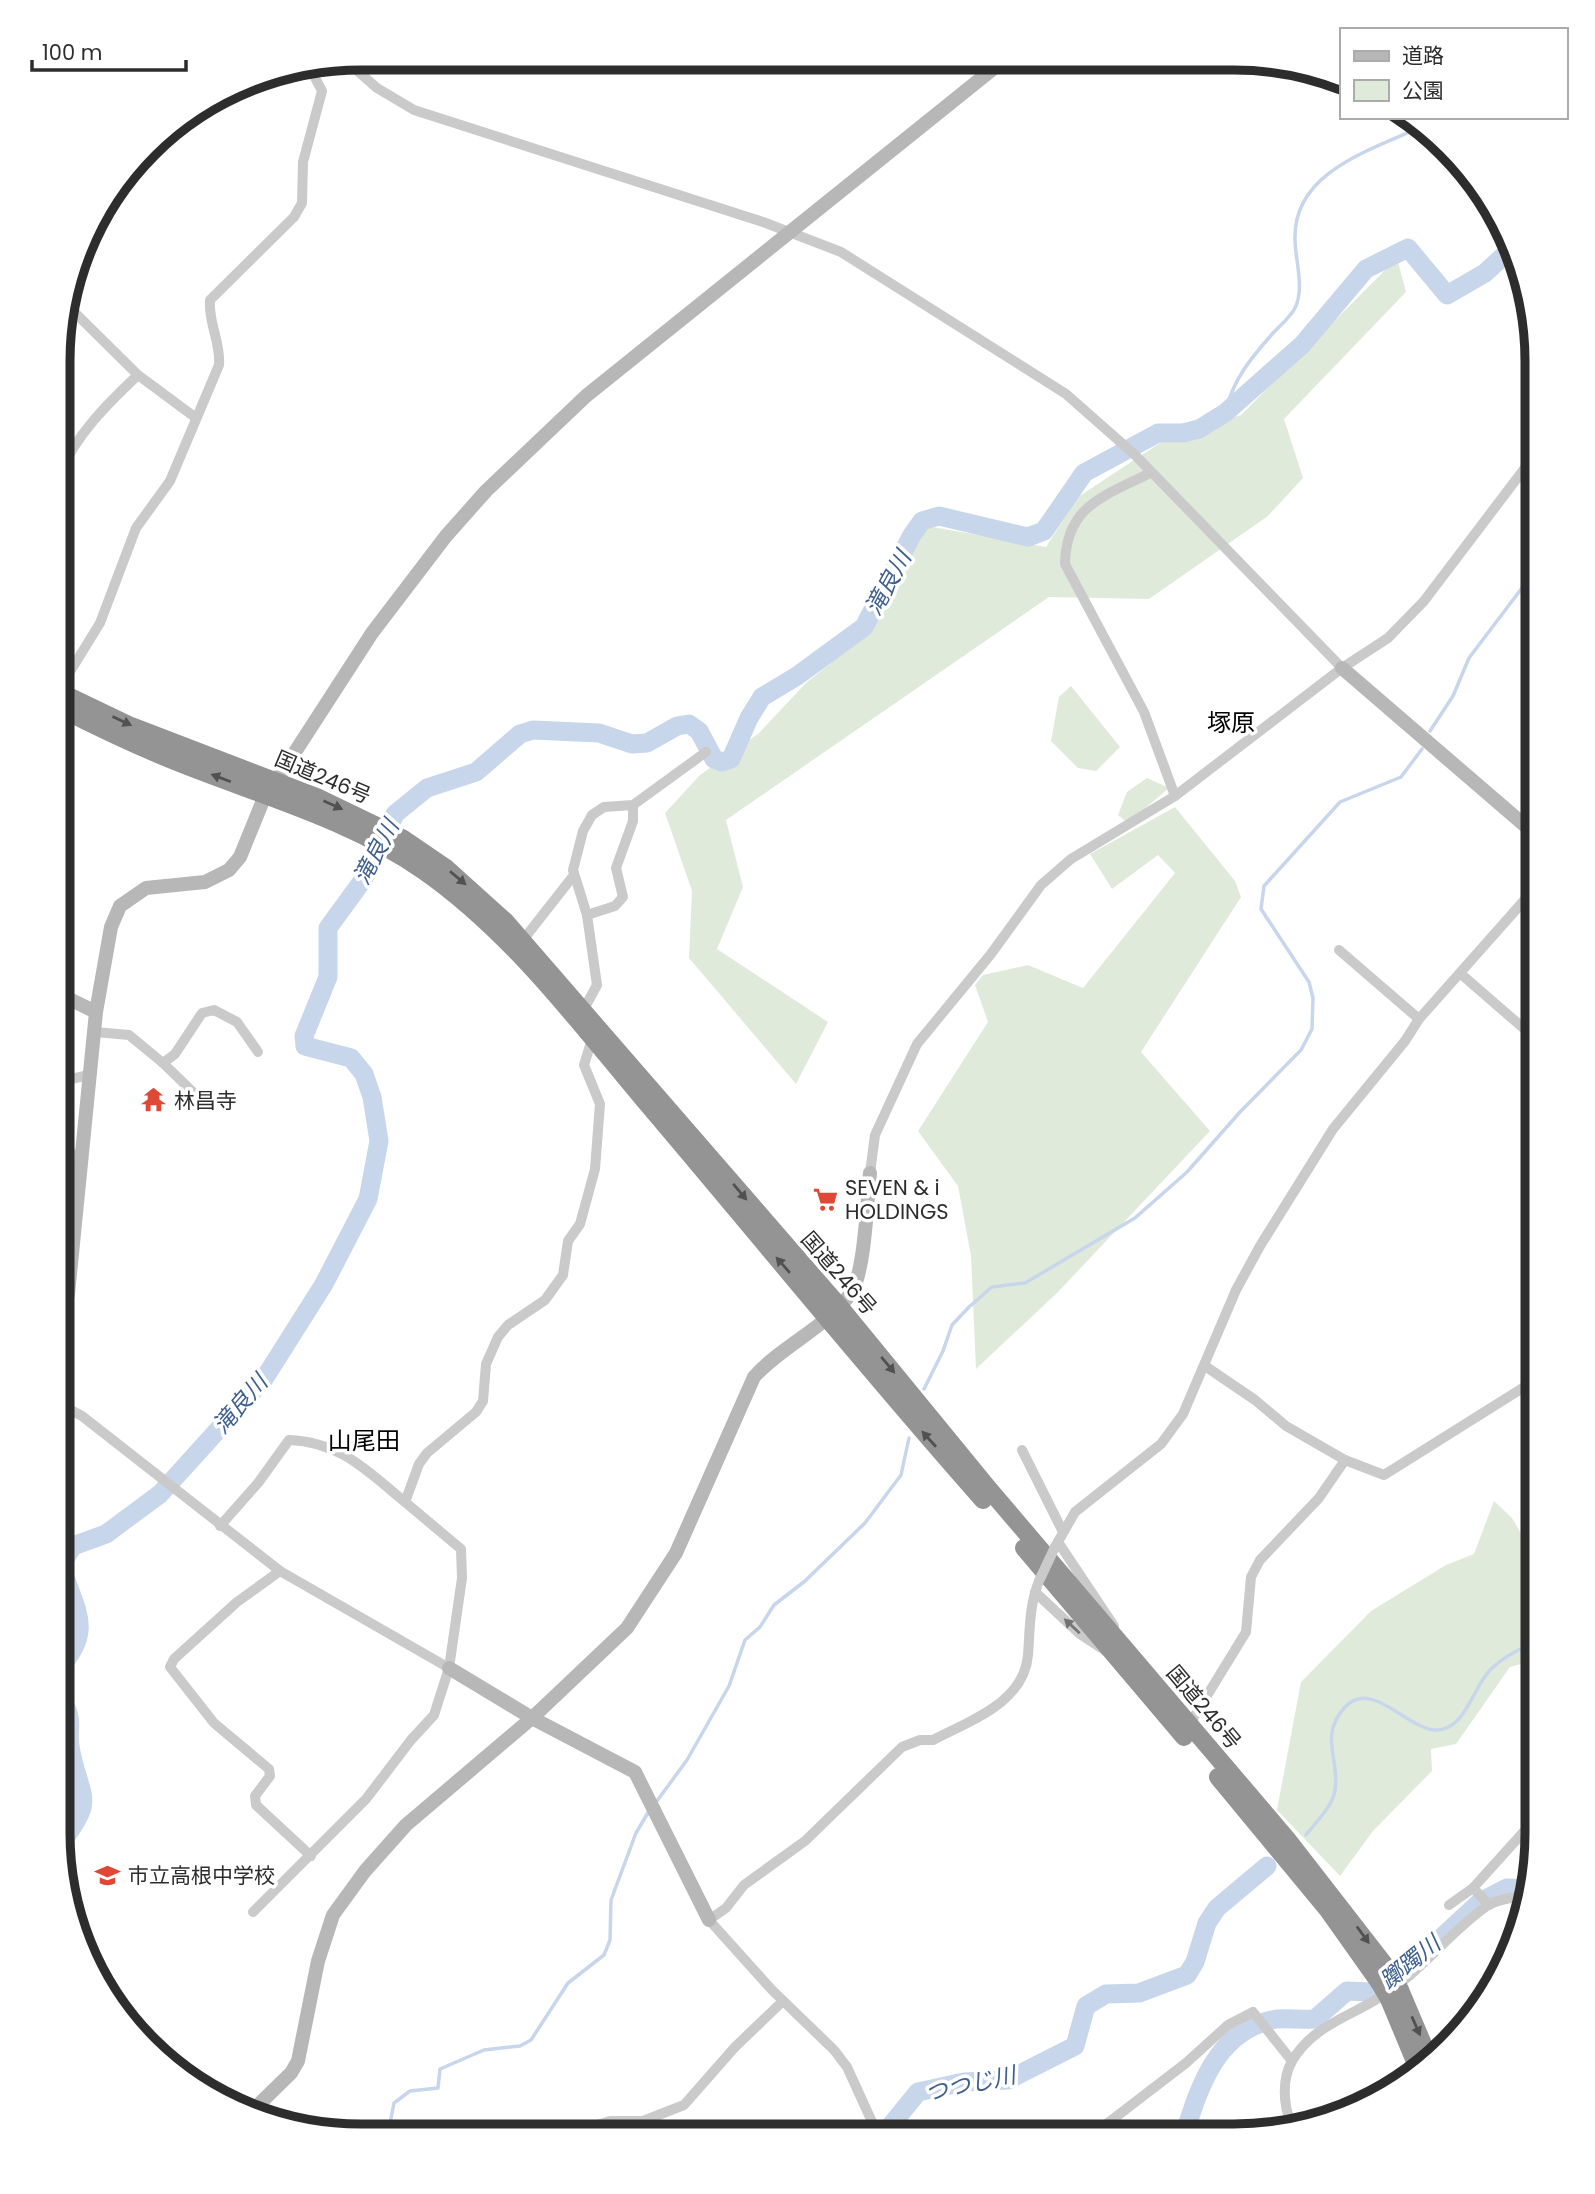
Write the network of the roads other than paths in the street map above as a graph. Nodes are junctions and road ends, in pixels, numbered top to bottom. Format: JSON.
{"nodes":[{"id":1,"x":356,"y":70,"type":"edge"},
{"id":2,"x":991,"y":70,"type":"edge"},
{"id":3,"x":313,"y":74,"type":"edge"},
{"id":4,"x":789,"y":231,"type":"junction"},
{"id":5,"x":74,"y":312,"type":"edge"},
{"id":6,"x":138,"y":375,"type":"junction"},
{"id":7,"x":196,"y":418,"type":"junction"},
{"id":8,"x":70,"y":451,"type":"edge"},
{"id":9,"x":1525,"y":468,"type":"edge"},
{"id":10,"x":1150,"y":473,"type":"junction"},
{"id":11,"x":1342,"y":668,"type":"junction"},
{"id":12,"x":70,"y":673,"type":"edge"},
{"id":13,"x":70,"y":695,"type":"edge"},
{"id":14,"x":70,"y":713,"type":"edge"},
{"id":15,"x":706,"y":752,"type":"dead end"},
{"id":16,"x":272,"y":789,"type":"junction"},
{"id":17,"x":1175,"y":796,"type":"junction"},
{"id":18,"x":633,"y":806,"type":"junction"},
{"id":19,"x":1525,"y":826,"type":"edge"},
{"id":20,"x":398,"y":845,"type":"junction"},
{"id":21,"x":574,"y":875,"type":"junction"},
{"id":22,"x":1525,"y":900,"type":"edge"},
{"id":23,"x":587,"y":915,"type":"junction"},
{"id":24,"x":523,"y":940,"type":"junction"},
{"id":25,"x":1339,"y":950,"type":"dead end"},
{"id":26,"x":1461,"y":974,"type":"junction"},
{"id":27,"x":70,"y":999,"type":"edge"},
{"id":28,"x":584,"y":1009,"type":"junction"},
{"id":29,"x":96,"y":1012,"type":"junction"},
{"id":30,"x":1419,"y":1019,"type":"junction"},
{"id":31,"x":1525,"y":1030,"type":"edge"},
{"id":32,"x":95,"y":1032,"type":"junction"},
{"id":33,"x":593,"y":1039,"type":"junction"},
{"id":34,"x":258,"y":1052,"type":"dead end"},
{"id":35,"x":163,"y":1063,"type":"junction"},
{"id":36,"x":89,"y":1075,"type":"junction"},
{"id":37,"x":70,"y":1079,"type":"edge"},
{"id":38,"x":199,"y":1098,"type":"dead end"},
{"id":39,"x":70,"y":1154,"type":"edge"},
{"id":40,"x":83,"y":1155,"type":"junction"},
{"id":41,"x":870,"y":1172,"type":"joint"},
{"id":42,"x":70,"y":1275,"type":"edge"},
{"id":43,"x":833,"y":1311,"type":"junction"},
{"id":44,"x":1205,"y":1366,"type":"junction"},
{"id":45,"x":1525,"y":1387,"type":"edge"},
{"id":46,"x":70,"y":1410,"type":"edge"},
{"id":47,"x":1022,"y":1450,"type":"dead end"},
{"id":48,"x":1345,"y":1460,"type":"junction"},
{"id":49,"x":405,"y":1502,"type":"junction"},
{"id":50,"x":220,"y":1526,"type":"junction"},
{"id":51,"x":1063,"y":1532,"type":"junction"},
{"id":52,"x":1057,"y":1545,"type":"junction"},
{"id":53,"x":280,"y":1571,"type":"junction"},
{"id":54,"x":1035,"y":1592,"type":"junction"},
{"id":55,"x":1121,"y":1653,"type":"junction"},
{"id":56,"x":449,"y":1668,"type":"junction"},
{"id":57,"x":532,"y":1718,"type":"junction"},
{"id":58,"x":1189,"y":1725,"type":"junction"},
{"id":59,"x":1525,"y":1829,"type":"edge"},
{"id":60,"x":311,"y":1856,"type":"junction"},
{"id":61,"x":1473,"y":1888,"type":"junction"},
{"id":62,"x":1517,"y":1898,"type":"edge"},
{"id":63,"x":1449,"y":1905,"type":"dead end"},
{"id":64,"x":1489,"y":1905,"type":"junction"},
{"id":65,"x":253,"y":1912,"type":"dead end"},
{"id":66,"x":709,"y":1920,"type":"junction"},
{"id":67,"x":1385,"y":1978,"type":"junction"},
{"id":68,"x":1394,"y":1994,"type":"junction"},
{"id":69,"x":783,"y":2001,"type":"junction"},
{"id":70,"x":1425,"y":2053,"type":"edge"},
{"id":71,"x":1292,"y":2060,"type":"junction"},
{"id":72,"x":1416,"y":2060,"type":"edge"},
{"id":73,"x":258,"y":2105,"type":"edge"},
{"id":74,"x":1290,"y":2118,"type":"edge"},
{"id":75,"x":601,"y":2124,"type":"edge"},
{"id":76,"x":873,"y":2124,"type":"edge"},
{"id":77,"x":1107,"y":2124,"type":"edge"}],
"edges":[{"from":1,"to":4,"type":"street"},
{"from":2,"to":4,"type":"street"},
{"from":3,"to":7,"type":"street"},
{"from":4,"to":10,"type":"street"},
{"from":4,"to":16,"type":"street"},
{"from":5,"to":6,"type":"street"},
{"from":6,"to":7,"type":"street"},
{"from":6,"to":8,"type":"street"},
{"from":7,"to":12,"type":"street"},
{"from":9,"to":11,"type":"street"},
{"from":10,"to":11,"type":"street"},
{"from":10,"to":17,"type":"street"},
{"from":11,"to":17,"type":"street"},
{"from":11,"to":19,"type":"street"},
{"from":13,"to":16,"type":"highway","name":"国道246号","one_way":true},
{"from":16,"to":14,"type":"highway","name":"国道246号","one_way":true},
{"from":15,"to":18,"type":"street"},
{"from":16,"to":20,"type":"highway","name":"国道246号"},
{"from":16,"to":29,"type":"street"},
{"from":17,"to":41,"type":"street"},
{"from":18,"to":21,"type":"street"},
{"from":18,"to":23,"type":"street"},
{"from":20,"to":24,"type":"highway","name":"国道246号","one_way":true},
{"from":20,"to":33,"type":"highway","name":"国道246号"},
{"from":21,"to":23,"type":"street"},
{"from":21,"to":24,"type":"street"},
{"from":22,"to":26,"type":"street"},
{"from":23,"to":28,"type":"street"},
{"from":24,"to":28,"type":"highway","name":"国道246号"},
{"from":25,"to":30,"type":"street"},
{"from":26,"to":30,"type":"street"},
{"from":26,"to":31,"type":"street"},
{"from":27,"to":29,"type":"street"},
{"from":28,"to":43,"type":"highway","name":"国道246号","one_way":true},
{"from":29,"to":32,"type":"street"},
{"from":30,"to":44,"type":"street"},
{"from":32,"to":35,"type":"street"},
{"from":32,"to":36,"type":"street"},
{"from":43,"to":33,"type":"highway","name":"国道246号","one_way":true},
{"from":33,"to":49,"type":"street"},
{"from":34,"to":35,"type":"street"},
{"from":35,"to":38,"type":"street"},
{"from":36,"to":37,"type":"street"},
{"from":36,"to":40,"type":"street"},
{"from":39,"to":40,"type":"street"},
{"from":40,"to":42,"type":"street"},
{"from":41,"to":43,"type":"street"},
{"from":43,"to":55,"type":"highway","name":"国道246号"},
{"from":43,"to":57,"type":"street"},
{"from":44,"to":48,"type":"street"},
{"from":44,"to":51,"type":"street"},
{"from":45,"to":48,"type":"street"},
{"from":46,"to":50,"type":"street"},
{"from":47,"to":51,"type":"street"},
{"from":48,"to":58,"type":"street"},
{"from":49,"to":50,"type":"street"},
{"from":49,"to":56,"type":"street"},
{"from":50,"to":53,"type":"street"},
{"from":51,"to":52,"type":"street"},
{"from":52,"to":54,"type":"street","bridge":true},
{"from":52,"to":55,"type":"street"},
{"from":53,"to":56,"type":"street"},
{"from":53,"to":60,"type":"street"},
{"from":55,"to":54,"type":"street","one_way":true},
{"from":54,"to":66,"type":"street"},
{"from":55,"to":58,"type":"highway","name":"国道246号"},
{"from":55,"to":67,"type":"highway","name":"国道246号"},
{"from":56,"to":57,"type":"street"},
{"from":56,"to":60,"type":"street"},
{"from":57,"to":66,"type":"street"},
{"from":57,"to":73,"type":"street"},
{"from":58,"to":67,"type":"highway","name":"国道246号","one_way":true},
{"from":59,"to":61,"type":"street"},
{"from":60,"to":65,"type":"street"},
{"from":61,"to":63,"type":"street"},
{"from":61,"to":64,"type":"street"},
{"from":62,"to":64,"type":"street"},
{"from":64,"to":71,"type":"street"},
{"from":66,"to":69,"type":"street"},
{"from":67,"to":68,"type":"highway","name":"国道246号","bridge":true},
{"from":68,"to":70,"type":"highway","name":"国道246号","one_way":true},
{"from":68,"to":72,"type":"highway","name":"国道246号"},
{"from":69,"to":75,"type":"street"},
{"from":69,"to":76,"type":"street"},
{"from":71,"to":74,"type":"street"},
{"from":71,"to":77,"type":"street"}]}
